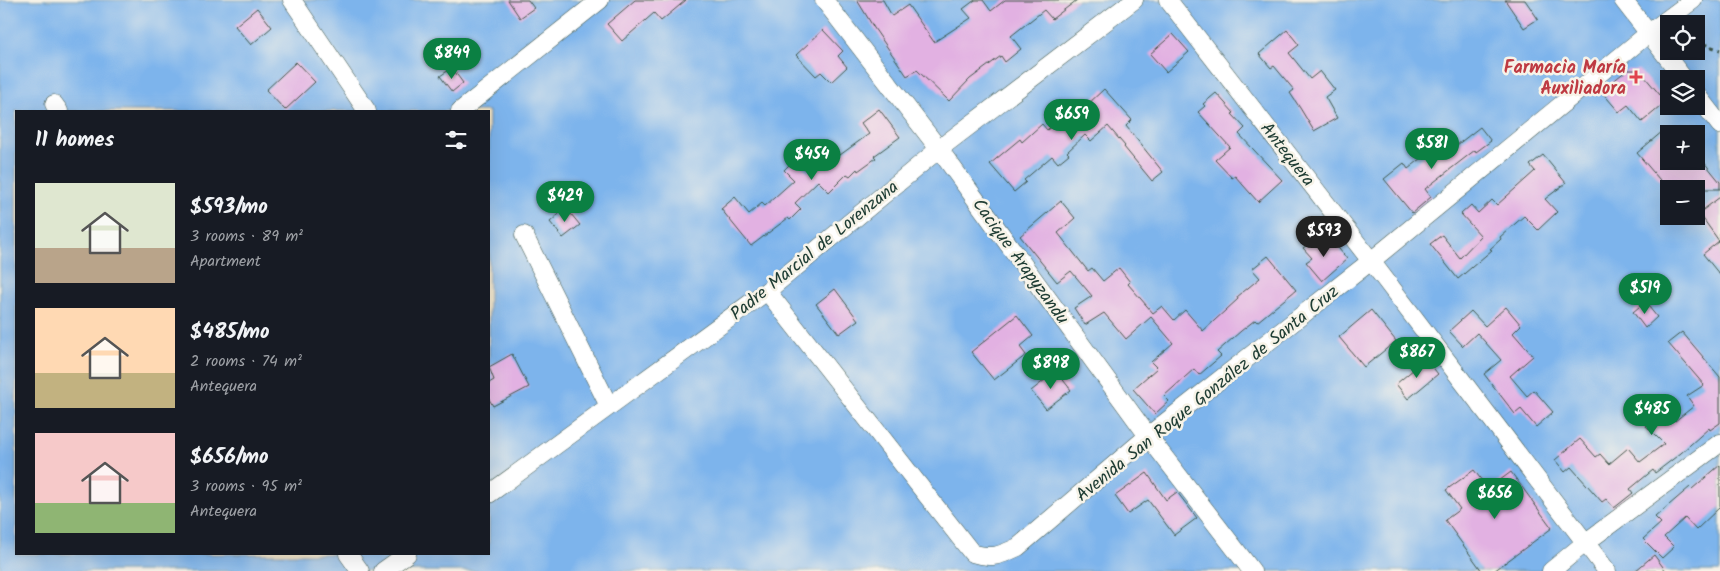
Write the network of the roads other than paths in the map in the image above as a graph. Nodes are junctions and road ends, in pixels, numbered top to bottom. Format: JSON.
{"nodes":[{"id":1,"x":292,"y":0,"type":"edge"},
{"id":2,"x":600,"y":0,"type":"edge"},
{"id":3,"x":824,"y":0,"type":"edge"},
{"id":4,"x":1134,"y":0,"type":"edge"},
{"id":5,"x":1168,"y":0,"type":"edge"},
{"id":6,"x":1623,"y":0,"type":"edge"},
{"id":7,"x":1693,"y":0,"type":"edge"},
{"id":8,"x":1649,"y":33,"type":"junction"},
{"id":9,"x":1677,"y":70,"type":"edge"},
{"id":10,"x":1705,"y":106,"type":"edge"},
{"id":11,"x":366,"y":110,"type":"edge"},
{"id":12,"x":461,"y":110,"type":"edge"},
{"id":13,"x":1720,"y":125,"type":"edge"},
{"id":14,"x":939,"y":149,"type":"junction"},
{"id":15,"x":524,"y":235,"type":"dead end"},
{"id":16,"x":1371,"y":261,"type":"junction"},
{"id":17,"x":767,"y":290,"type":"junction"},
{"id":18,"x":609,"y":406,"type":"junction"},
{"id":19,"x":1148,"y":436,"type":"junction"},
{"id":20,"x":1720,"y":443,"type":"edge"},
{"id":21,"x":490,"y":493,"type":"edge"},
{"id":22,"x":1585,"y":542,"type":"junction"},
{"id":23,"x":349,"y":555,"type":"edge"},
{"id":24,"x":405,"y":555,"type":"edge"},
{"id":25,"x":360,"y":571,"type":"edge"},
{"id":26,"x":383,"y":571,"type":"edge"},
{"id":27,"x":1252,"y":571,"type":"edge"},
{"id":28,"x":1551,"y":571,"type":"edge"},
{"id":29,"x":1607,"y":571,"type":"edge"}],
"edges":[{"from":1,"to":11,"type":"street"},
{"from":2,"to":12,"type":"street"},
{"from":3,"to":14,"type":"street","name":"Cacique Arapyzandu"},
{"from":4,"to":14,"type":"street","name":"Padre Marcial de Lorenzana"},
{"from":5,"to":16,"type":"street","name":"Antequera"},
{"from":6,"to":8,"type":"street"},
{"from":7,"to":8,"type":"street","name":"Avenida San Roque González de Santa Cruz"},
{"from":8,"to":9,"type":"street"},
{"from":8,"to":16,"type":"street","name":"Avenida San Roque González de Santa Cruz"},
{"from":10,"to":13,"type":"street"},
{"from":14,"to":17,"type":"street","name":"Padre Marcial de Lorenzana"},
{"from":14,"to":19,"type":"street","name":"Cacique Arapyzandu"},
{"from":15,"to":18,"type":"street"},
{"from":16,"to":19,"type":"street","name":"Avenida San Roque González de Santa Cruz"},
{"from":16,"to":22,"type":"street","name":"Antequera"},
{"from":17,"to":18,"type":"street","name":"Padre Marcial de Lorenzana"},
{"from":17,"to":19,"type":"street","name":"Avenida San Roque González de Santa Cruz"},
{"from":18,"to":21,"type":"street","name":"Padre Marcial de Lorenzana"},
{"from":19,"to":27,"type":"street","name":"Cacique Arapyzandu"},
{"from":20,"to":22,"type":"street"},
{"from":22,"to":28,"type":"street"},
{"from":22,"to":29,"type":"street","name":"Antequera"},
{"from":23,"to":25,"type":"street"},
{"from":24,"to":26,"type":"street"}]}
